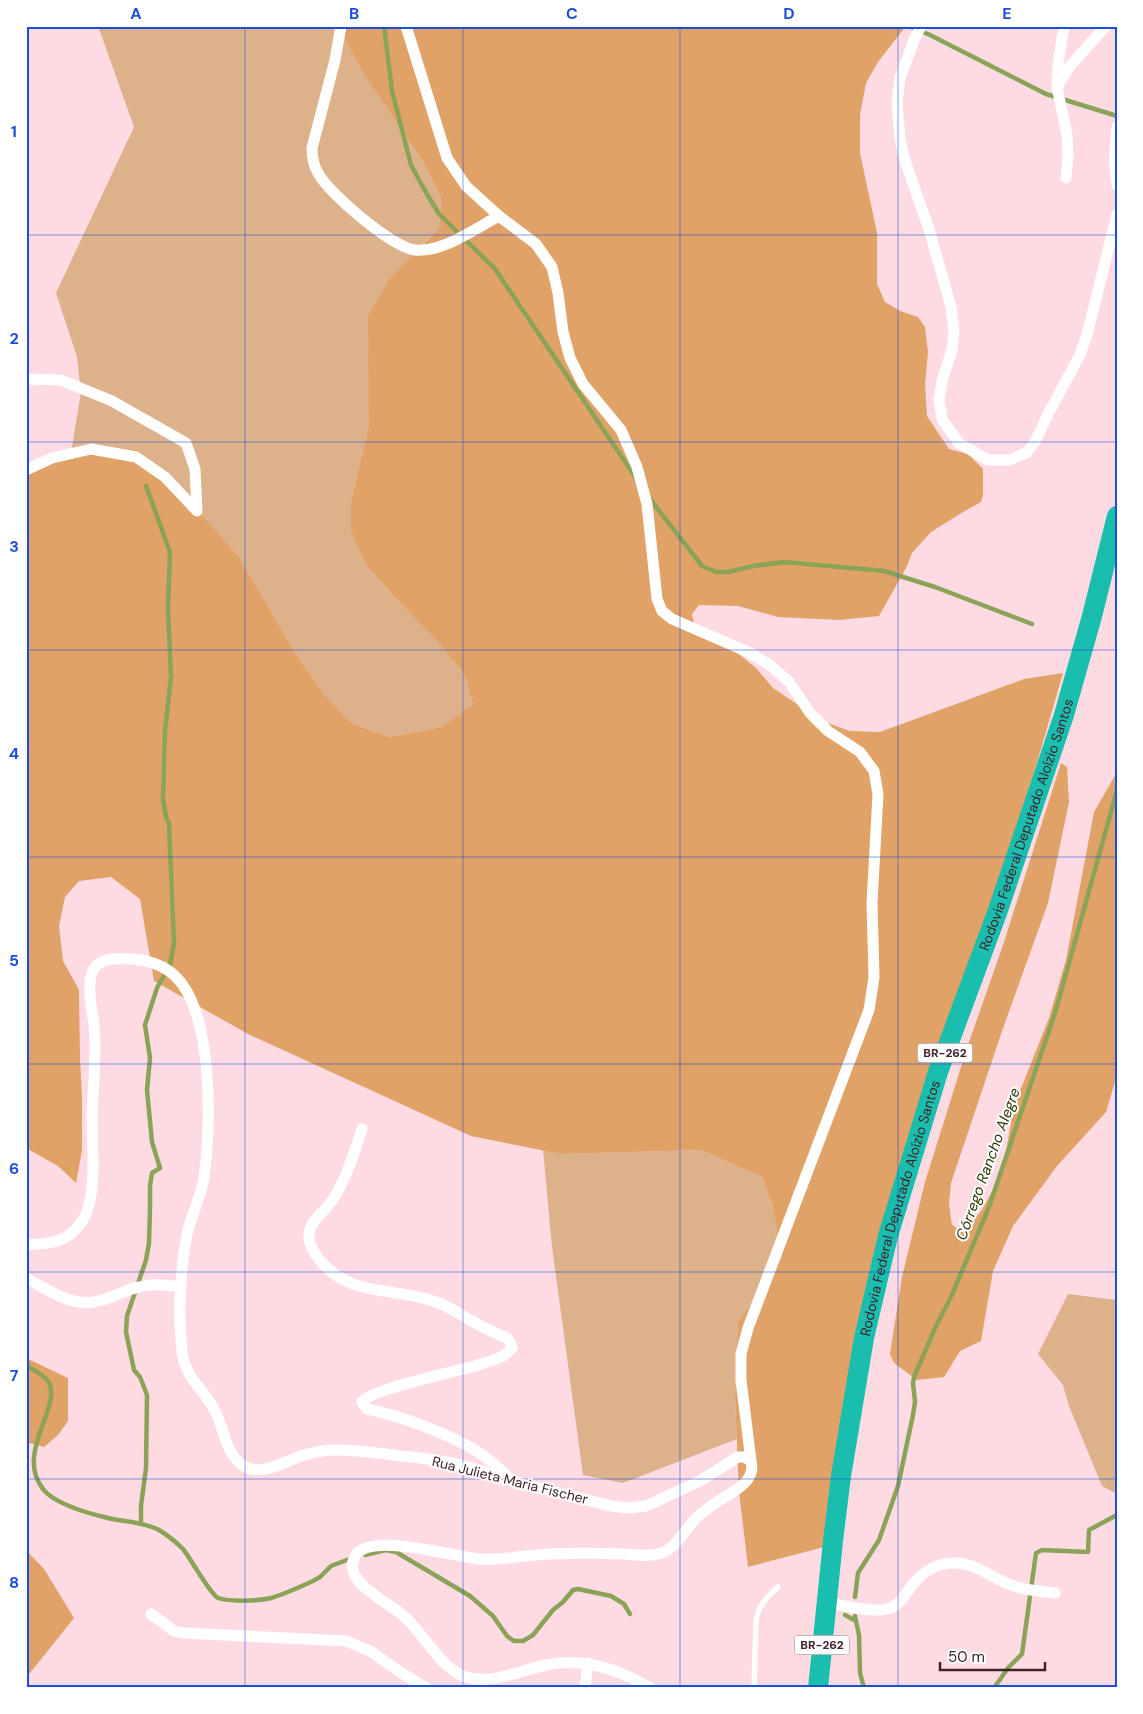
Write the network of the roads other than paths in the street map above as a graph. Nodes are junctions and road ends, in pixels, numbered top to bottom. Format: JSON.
{"nodes":[{"id":1,"x":341,"y":26,"type":"edge"},
{"id":2,"x":406,"y":26,"type":"edge"},
{"id":3,"x":921,"y":26,"type":"edge"},
{"id":4,"x":1064,"y":26,"type":"edge"},
{"id":5,"x":1106,"y":26,"type":"edge"},
{"id":6,"x":1057,"y":87,"type":"junction"},
{"id":7,"x":1117,"y":127,"type":"edge"},
{"id":8,"x":1066,"y":178,"type":"dead end"},
{"id":9,"x":1117,"y":185,"type":"edge"},
{"id":10,"x":1117,"y":214,"type":"edge"},
{"id":11,"x":499,"y":216,"type":"junction"},
{"id":12,"x":26,"y":379,"type":"edge"},
{"id":13,"x":26,"y":470,"type":"edge"},
{"id":14,"x":1117,"y":516,"type":"edge"},
{"id":15,"x":362,"y":1130,"type":"dead end"},
{"id":16,"x":26,"y":1244,"type":"edge"},
{"id":17,"x":26,"y":1278,"type":"edge"},
{"id":18,"x":181,"y":1287,"type":"junction"},
{"id":19,"x":751,"y":1461,"type":"junction"},
{"id":20,"x":511,"y":1480,"type":"junction"},
{"id":21,"x":778,"y":1587,"type":"dead end"},
{"id":22,"x":1054,"y":1593,"type":"dead end"},
{"id":23,"x":827,"y":1603,"type":"junction"},
{"id":24,"x":151,"y":1614,"type":"dead end"},
{"id":25,"x":588,"y":1663,"type":"junction"},
{"id":26,"x":426,"y":1688,"type":"edge"},
{"id":27,"x":585,"y":1688,"type":"edge"},
{"id":28,"x":650,"y":1688,"type":"edge"},
{"id":29,"x":754,"y":1688,"type":"edge"},
{"id":30,"x":818,"y":1688,"type":"edge"}],
"edges":[{"from":1,"to":11,"type":"street"},
{"from":2,"to":11,"type":"street"},
{"from":3,"to":10,"type":"street"},
{"from":4,"to":6,"type":"street"},
{"from":5,"to":6,"type":"street"},
{"from":6,"to":8,"type":"street"},
{"from":7,"to":9,"type":"street"},
{"from":11,"to":19,"type":"street"},
{"from":12,"to":13,"type":"street"},
{"from":14,"to":23,"type":"highway","name":"Rodovia Federal Deputado Aloízio Santos","number":"BR-262"},
{"from":15,"to":20,"type":"street"},
{"from":16,"to":18,"type":"street"},
{"from":17,"to":18,"type":"street"},
{"from":18,"to":20,"type":"street","name":"Rua Julieta Maria Fischer"},
{"from":19,"to":20,"type":"street","name":"Rua Julieta Maria Fischer"},
{"from":19,"to":25,"type":"street"},
{"from":21,"to":29,"type":"lane"},
{"from":22,"to":23,"type":"street"},
{"from":23,"to":30,"type":"highway","name":"Rodovia Federal Deputado Aloízio Santos","number":"BR-262"},
{"from":24,"to":26,"type":"street"},
{"from":25,"to":27,"type":"street"},
{"from":25,"to":28,"type":"street"}]}
